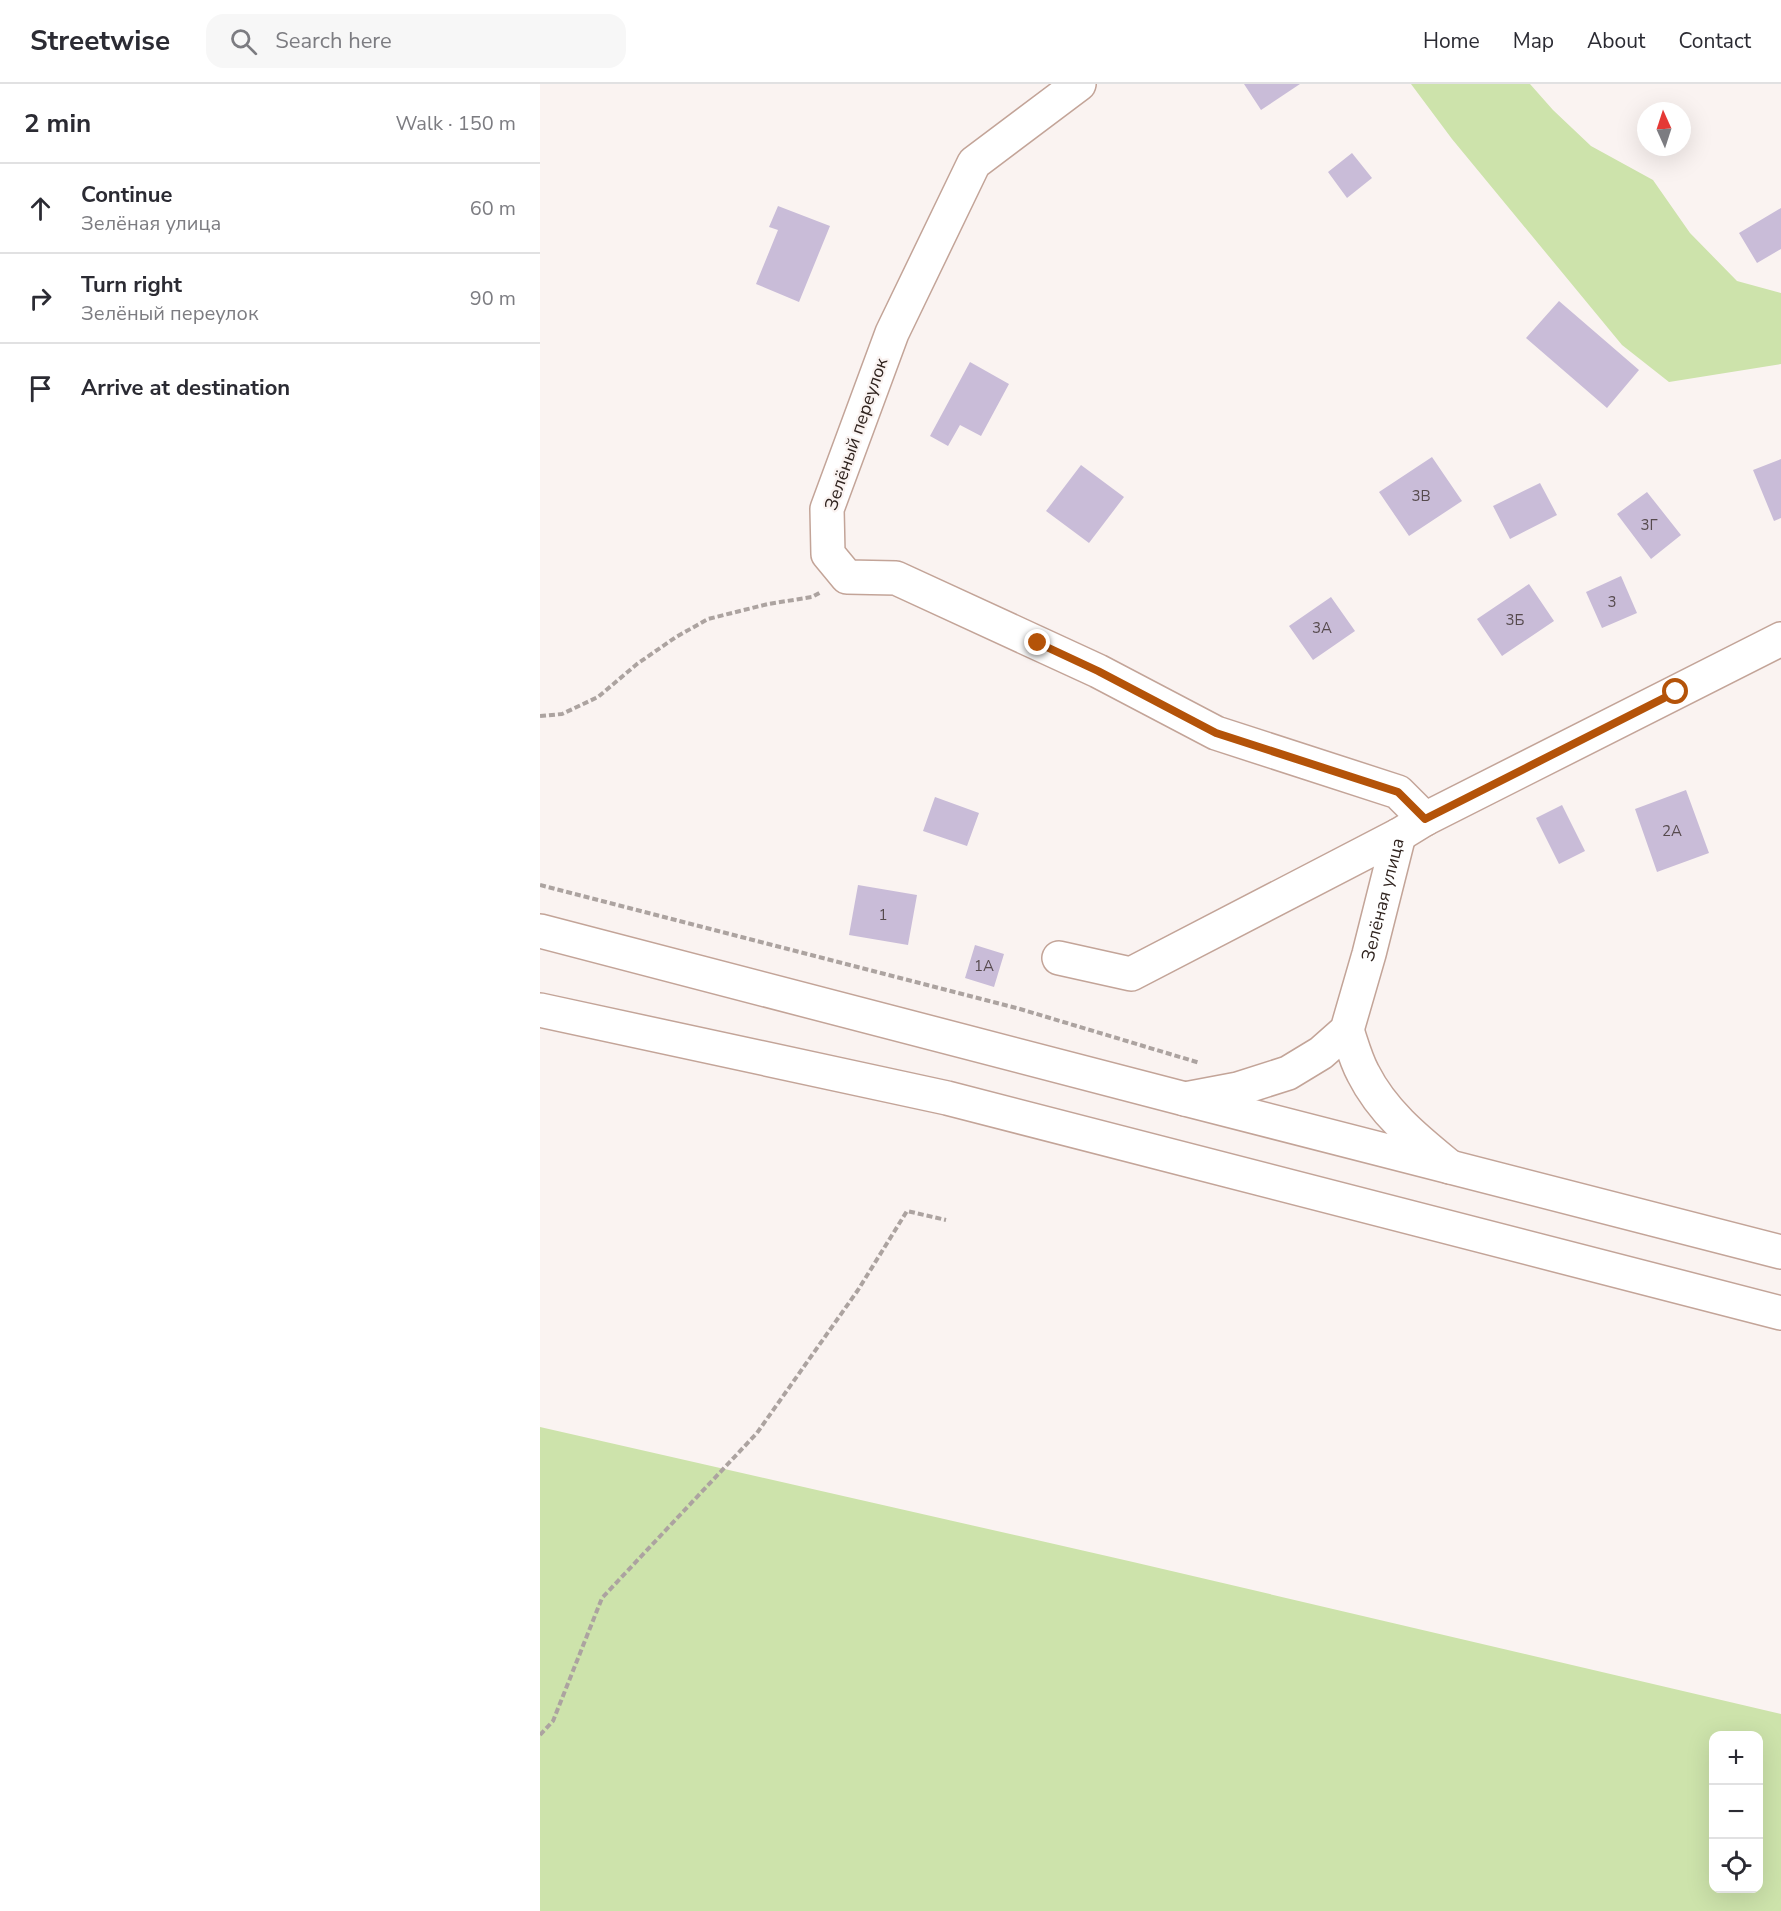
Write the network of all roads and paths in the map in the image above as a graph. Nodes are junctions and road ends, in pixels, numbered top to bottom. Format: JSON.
{"nodes":[{"id":1,"x":1079,"y":84,"type":"edge"},
{"id":2,"x":847,"y":577,"type":"junction"},
{"id":3,"x":1781,"y":639,"type":"edge"},
{"id":4,"x":540,"y":716,"type":"edge"},
{"id":5,"x":1412,"y":827,"type":"junction"},
{"id":6,"x":540,"y":885,"type":"edge"},
{"id":7,"x":540,"y":932,"type":"edge"},
{"id":8,"x":1059,"y":958,"type":"dead end"},
{"id":9,"x":540,"y":1010,"type":"edge"},
{"id":10,"x":1347,"y":1030,"type":"junction"},
{"id":11,"x":1201,"y":1064,"type":"dead end"},
{"id":12,"x":1185,"y":1100,"type":"junction"},
{"id":13,"x":1450,"y":1167,"type":"junction"},
{"id":14,"x":946,"y":1220,"type":"dead end"},
{"id":15,"x":1781,"y":1252,"type":"edge"},
{"id":16,"x":1781,"y":1312,"type":"edge"},
{"id":17,"x":540,"y":1734,"type":"edge"}],
"edges":[{"from":1,"to":2,"type":"main road","name":"Зелёный переулок"},
{"from":2,"to":4,"type":"path"},
{"from":2,"to":5,"type":"main road"},
{"from":3,"to":5,"type":"main road","name":"Зелёная улица"},
{"from":5,"to":8,"type":"main road"},
{"from":5,"to":10,"type":"main road","name":"Зелёная улица"},
{"from":6,"to":11,"type":"path"},
{"from":7,"to":12,"type":"main road"},
{"from":9,"to":16,"type":"main road"},
{"from":10,"to":12,"type":"main road"},
{"from":10,"to":13,"type":"main road"},
{"from":12,"to":13,"type":"main road"},
{"from":13,"to":15,"type":"main road"},
{"from":14,"to":17,"type":"path"}]}
